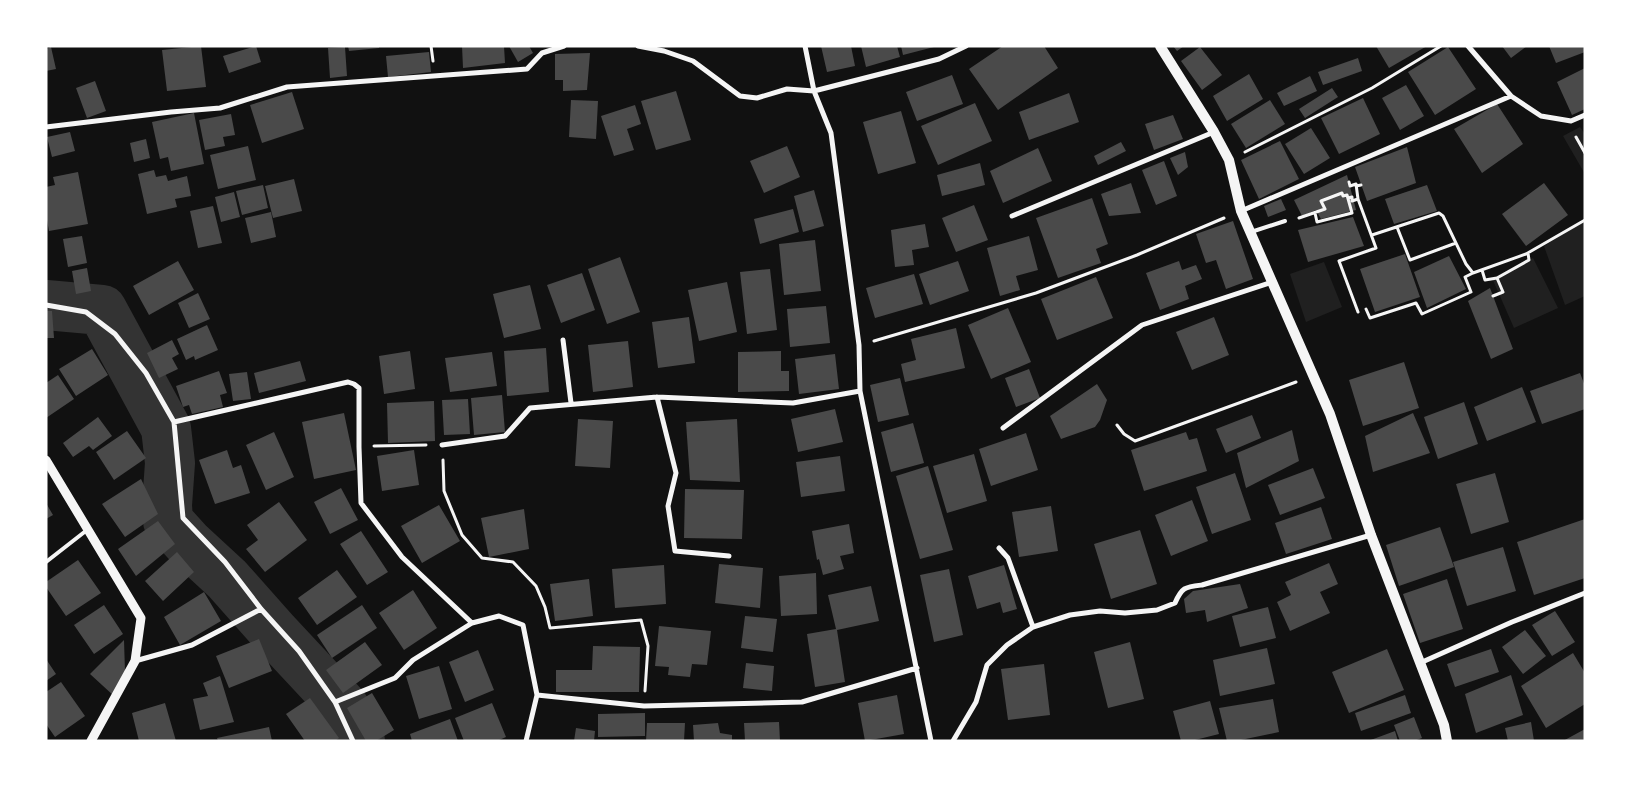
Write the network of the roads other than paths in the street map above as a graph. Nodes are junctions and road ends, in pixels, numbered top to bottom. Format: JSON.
{"nodes":[{"id":1,"x":542,"y":46,"type":"edge"},
{"id":2,"x":564,"y":46,"type":"edge"},
{"id":3,"x":638,"y":46,"type":"edge"},
{"id":4,"x":805,"y":46,"type":"edge"},
{"id":5,"x":966,"y":46,"type":"edge"},
{"id":6,"x":1160,"y":46,"type":"edge"},
{"id":7,"x":1468,"y":46,"type":"edge"},
{"id":8,"x":542,"y":53,"type":"junction"},
{"id":9,"x":814,"y":91,"type":"junction"},
{"id":10,"x":1511,"y":96,"type":"junction"},
{"id":11,"x":1585,"y":114,"type":"edge"},
{"id":12,"x":46,"y":127,"type":"edge"},
{"id":13,"x":1214,"y":132,"type":"junction"},
{"id":14,"x":1241,"y":211,"type":"junction"},
{"id":15,"x":1012,"y":216,"type":"dead end"},
{"id":16,"x":1285,"y":221,"type":"dead end"},
{"id":17,"x":1251,"y":232,"type":"junction"},
{"id":18,"x":1273,"y":282,"type":"junction"},
{"id":19,"x":46,"y":304,"type":"edge"},
{"id":20,"x":563,"y":340,"type":"dead end"},
{"id":21,"x":860,"y":391,"type":"junction"},
{"id":22,"x":657,"y":397,"type":"junction"},
{"id":23,"x":571,"y":403,"type":"junction"},
{"id":24,"x":174,"y":422,"type":"junction"},
{"id":25,"x":1003,"y":428,"type":"dead end"},
{"id":26,"x":442,"y":445,"type":"road end"},
{"id":27,"x":46,"y":460,"type":"edge"},
{"id":28,"x":88,"y":530,"type":"junction"},
{"id":29,"x":1371,"y":535,"type":"junction"},
{"id":30,"x":999,"y":548,"type":"dead end"},
{"id":31,"x":729,"y":556,"type":"dead end"},
{"id":32,"x":46,"y":562,"type":"edge"},
{"id":33,"x":1585,"y":593,"type":"edge"},
{"id":34,"x":262,"y":609,"type":"junction"},
{"id":35,"x":472,"y":623,"type":"junction"},
{"id":36,"x":1033,"y":627,"type":"junction"},
{"id":37,"x":135,"y":661,"type":"junction"},
{"id":38,"x":1420,"y":664,"type":"junction"},
{"id":39,"x":917,"y":668,"type":"junction"},
{"id":40,"x":538,"y":694,"type":"junction"},
{"id":41,"x":335,"y":702,"type":"junction"},
{"id":42,"x":91,"y":741,"type":"edge"},
{"id":43,"x":353,"y":741,"type":"edge"},
{"id":44,"x":526,"y":741,"type":"edge"},
{"id":45,"x":931,"y":741,"type":"edge"},
{"id":46,"x":953,"y":741,"type":"edge"},
{"id":47,"x":1447,"y":741,"type":"edge"}],
"edges":[{"from":1,"to":8,"type":"street"},
{"from":2,"to":8,"type":"street"},
{"from":3,"to":9,"type":"street"},
{"from":4,"to":9,"type":"street"},
{"from":5,"to":9,"type":"street"},
{"from":6,"to":13,"type":"main road"},
{"from":7,"to":10,"type":"street"},
{"from":8,"to":12,"type":"street"},
{"from":9,"to":21,"type":"street"},
{"from":10,"to":11,"type":"street"},
{"from":10,"to":14,"type":"street"},
{"from":13,"to":14,"type":"main road"},
{"from":13,"to":15,"type":"street"},
{"from":14,"to":17,"type":"main road"},
{"from":16,"to":17,"type":"lane"},
{"from":17,"to":18,"type":"main road"},
{"from":18,"to":25,"type":"street"},
{"from":18,"to":29,"type":"main road"},
{"from":19,"to":24,"type":"street"},
{"from":20,"to":23,"type":"street"},
{"from":21,"to":22,"type":"street"},
{"from":21,"to":39,"type":"street"},
{"from":22,"to":23,"type":"street"},
{"from":22,"to":31,"type":"street"},
{"from":23,"to":26,"type":"street"},
{"from":24,"to":34,"type":"street"},
{"from":24,"to":35,"type":"street"},
{"from":27,"to":28,"type":"street"},
{"from":28,"to":32,"type":"lane"},
{"from":28,"to":37,"type":"street"},
{"from":29,"to":36,"type":"street"},
{"from":29,"to":38,"type":"main road"},
{"from":30,"to":36,"type":"street"},
{"from":33,"to":38,"type":"street"},
{"from":34,"to":37,"type":"street"},
{"from":34,"to":41,"type":"street"},
{"from":35,"to":40,"type":"street"},
{"from":35,"to":41,"type":"street"},
{"from":36,"to":46,"type":"street"},
{"from":37,"to":42,"type":"street"},
{"from":38,"to":47,"type":"main road"},
{"from":39,"to":40,"type":"street"},
{"from":39,"to":45,"type":"street"},
{"from":40,"to":44,"type":"street"},
{"from":41,"to":43,"type":"street"}]}
